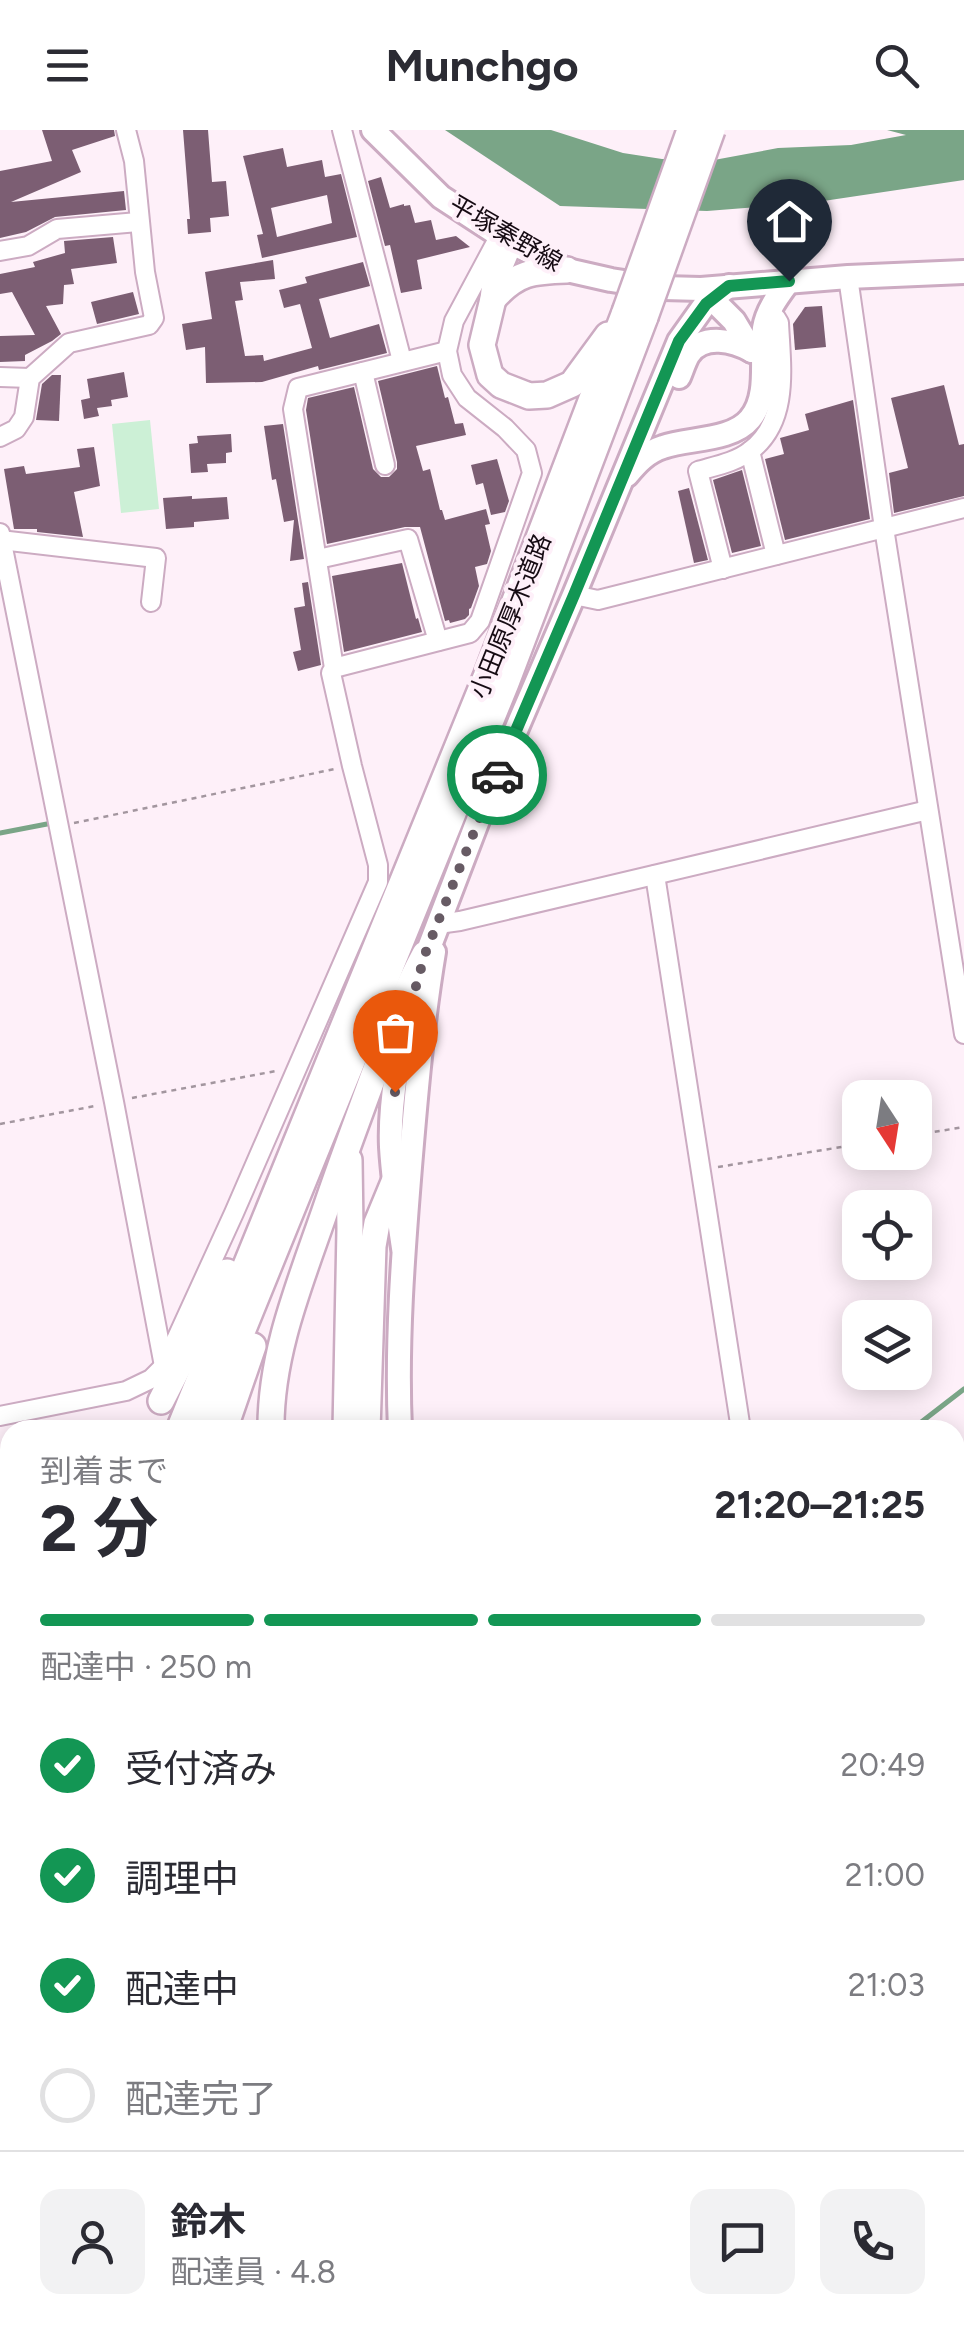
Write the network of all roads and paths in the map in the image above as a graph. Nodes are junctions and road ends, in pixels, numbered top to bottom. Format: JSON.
{"nodes":[{"id":1,"x":126,"y":130,"type":"edge"},
{"id":2,"x":342,"y":130,"type":"edge"},
{"id":3,"x":373,"y":130,"type":"edge"},
{"id":4,"x":690,"y":130,"type":"edge"},
{"id":5,"x":712,"y":130,"type":"edge"},
{"id":6,"x":138,"y":222,"type":"junction"},
{"id":7,"x":505,"y":238,"type":"junction"},
{"id":8,"x":0,"y":251,"type":"edge"},
{"id":9,"x":568,"y":270,"type":"junction"},
{"id":10,"x":964,"y":272,"type":"edge"},
{"id":11,"x":848,"y":277,"type":"junction"},
{"id":12,"x":789,"y":281,"type":"junction"},
{"id":13,"x":663,"y":288,"type":"junction"},
{"id":14,"x":714,"y":291,"type":"junction"},
{"id":15,"x":493,"y":298,"type":"junction"},
{"id":16,"x":635,"y":315,"type":"junction"},
{"id":17,"x":767,"y":316,"type":"junction"},
{"id":18,"x":679,"y":341,"type":"junction"},
{"id":19,"x":447,"y":351,"type":"junction"},
{"id":20,"x":752,"y":352,"type":"junction"},
{"id":21,"x":402,"y":361,"type":"junction"},
{"id":22,"x":363,"y":372,"type":"junction"},
{"id":23,"x":762,"y":374,"type":"junction"},
{"id":24,"x":0,"y":376,"type":"edge"},
{"id":25,"x":30,"y":378,"type":"junction"},
{"id":26,"x":640,"y":432,"type":"junction"},
{"id":27,"x":0,"y":437,"type":"edge"},
{"id":28,"x":750,"y":452,"type":"junction"},
{"id":29,"x":385,"y":465,"type":"dead end"},
{"id":30,"x":618,"y":484,"type":"junction"},
{"id":31,"x":964,"y":508,"type":"edge"},
{"id":32,"x":884,"y":528,"type":"junction"},
{"id":33,"x":0,"y":533,"type":"edge"},
{"id":34,"x":0,"y":540,"type":"edge"},
{"id":35,"x":776,"y":555,"type":"junction"},
{"id":36,"x":318,"y":559,"type":"junction"},
{"id":37,"x":723,"y":569,"type":"junction"},
{"id":38,"x":574,"y":595,"type":"junction"},
{"id":39,"x":151,"y":602,"type":"dead end"},
{"id":40,"x":438,"y":641,"type":"junction"},
{"id":41,"x":334,"y":668,"type":"junction"},
{"id":42,"x":352,"y":766,"type":"junction"},
{"id":43,"x":928,"y":810,"type":"junction"},
{"id":44,"x":57,"y":826,"type":"junction"},
{"id":45,"x":656,"y":875,"type":"junction"},
{"id":46,"x":438,"y":924,"type":"junction"},
{"id":47,"x":425,"y":954,"type":"junction"},
{"id":48,"x":422,"y":1024,"type":"junction"},
{"id":49,"x":964,"y":1034,"type":"edge"},
{"id":50,"x":298,"y":1067,"type":"junction"},
{"id":51,"x":114,"y":1102,"type":"junction"},
{"id":52,"x":0,"y":1124,"type":"edge"},
{"id":53,"x":355,"y":1124,"type":"junction"},
{"id":54,"x":964,"y":1127,"type":"edge"},
{"id":55,"x":932,"y":1132,"type":"edge"},
{"id":56,"x":842,"y":1147,"type":"edge"},
{"id":57,"x":298,"y":1166,"type":"junction"},
{"id":58,"x":700,"y":1170,"type":"junction"},
{"id":59,"x":394,"y":1182,"type":"junction"},
{"id":60,"x":403,"y":1248,"type":"junction"},
{"id":61,"x":164,"y":1366,"type":"junction"},
{"id":62,"x":162,"y":1401,"type":"dead end"},
{"id":63,"x":0,"y":1416,"type":"edge"},
{"id":64,"x":184,"y":1420,"type":"edge"},
{"id":65,"x":206,"y":1420,"type":"edge"},
{"id":66,"x":228,"y":1420,"type":"edge"},
{"id":67,"x":271,"y":1420,"type":"edge"},
{"id":68,"x":346,"y":1420,"type":"edge"},
{"id":69,"x":366,"y":1420,"type":"edge"},
{"id":70,"x":399,"y":1420,"type":"edge"},
{"id":71,"x":739,"y":1420,"type":"edge"}],
"edges":[{"from":1,"to":6,"type":"street"},
{"from":2,"to":21,"type":"street"},
{"from":3,"to":7,"type":"main road","name":"平塚秦野線"},
{"from":4,"to":16,"type":"highway","name":"小田原厚木道路","bridge":true},
{"from":5,"to":16,"type":"highway","name":"小田原厚木道路","bridge":true},
{"from":6,"to":8,"type":"street"},
{"from":6,"to":25,"type":"street"},
{"from":7,"to":9,"type":"main road","name":"平塚秦野線"},
{"from":7,"to":15,"type":"highway"},
{"from":7,"to":19,"type":"street"},
{"from":9,"to":13,"type":"main road","name":"平塚秦野線"},
{"from":9,"to":15,"type":"highway"},
{"from":10,"to":11,"type":"main road","name":"平塚秦野線"},
{"from":11,"to":12,"type":"main road","name":"平塚秦野線"},
{"from":11,"to":32,"type":"street"},
{"from":12,"to":14,"type":"main road","name":"平塚秦野線"},
{"from":12,"to":17,"type":"main road"},
{"from":13,"to":14,"type":"main road","name":"平塚秦野線"},
{"from":13,"to":18,"type":"main road"},
{"from":14,"to":18,"type":"main road"},
{"from":14,"to":20,"type":"main road"},
{"from":15,"to":16,"type":"highway"},
{"from":16,"to":57,"type":"highway","name":"小田原厚木道路"},
{"from":17,"to":23,"type":"main road"},
{"from":17,"to":28,"type":"street"},
{"from":18,"to":26,"type":"main road"},
{"from":19,"to":21,"type":"street"},
{"from":19,"to":40,"type":"street"},
{"from":20,"to":23,"type":"main road"},
{"from":20,"to":26,"type":"main road"},
{"from":21,"to":22,"type":"street"},
{"from":22,"to":29,"type":"street"},
{"from":22,"to":36,"type":"street"},
{"from":23,"to":30,"type":"main road"},
{"from":24,"to":25,"type":"street"},
{"from":25,"to":27,"type":"street"},
{"from":26,"to":30,"type":"main road"},
{"from":28,"to":35,"type":"street"},
{"from":28,"to":37,"type":"street"},
{"from":30,"to":38,"type":"main road"},
{"from":31,"to":32,"type":"street"},
{"from":32,"to":35,"type":"street"},
{"from":32,"to":43,"type":"street"},
{"from":33,"to":34,"type":"street"},
{"from":34,"to":39,"type":"street"},
{"from":34,"to":44,"type":"street"},
{"from":35,"to":37,"type":"street"},
{"from":36,"to":40,"type":"street"},
{"from":36,"to":41,"type":"street"},
{"from":37,"to":38,"type":"street"},
{"from":38,"to":46,"type":"main road"},
{"from":40,"to":41,"type":"street"},
{"from":41,"to":42,"type":"street"},
{"from":42,"to":44,"type":"path"},
{"from":42,"to":50,"type":"street"},
{"from":43,"to":45,"type":"street"},
{"from":43,"to":49,"type":"street"},
{"from":44,"to":51,"type":"street"},
{"from":45,"to":46,"type":"street"},
{"from":45,"to":58,"type":"street"},
{"from":46,"to":47,"type":"main road"},
{"from":46,"to":48,"type":"main road"},
{"from":47,"to":53,"type":"highway"},
{"from":47,"to":59,"type":"main road"},
{"from":48,"to":59,"type":"main road"},
{"from":48,"to":60,"type":"main road"},
{"from":50,"to":51,"type":"path"},
{"from":50,"to":61,"type":"street"},
{"from":51,"to":52,"type":"path"},
{"from":51,"to":61,"type":"street"},
{"from":53,"to":67,"type":"highway"},
{"from":53,"to":68,"type":"highway"},
{"from":54,"to":55,"type":"path"},
{"from":56,"to":58,"type":"path"},
{"from":57,"to":62,"type":"highway"},
{"from":57,"to":64,"type":"highway","name":"小田原厚木道路"},
{"from":57,"to":65,"type":"highway","name":"小田原厚木道路"},
{"from":57,"to":66,"type":"highway"},
{"from":58,"to":71,"type":"street"},
{"from":59,"to":60,"type":"main road"},
{"from":59,"to":69,"type":"highway"},
{"from":60,"to":70,"type":"main road"},
{"from":61,"to":63,"type":"street"}]}
